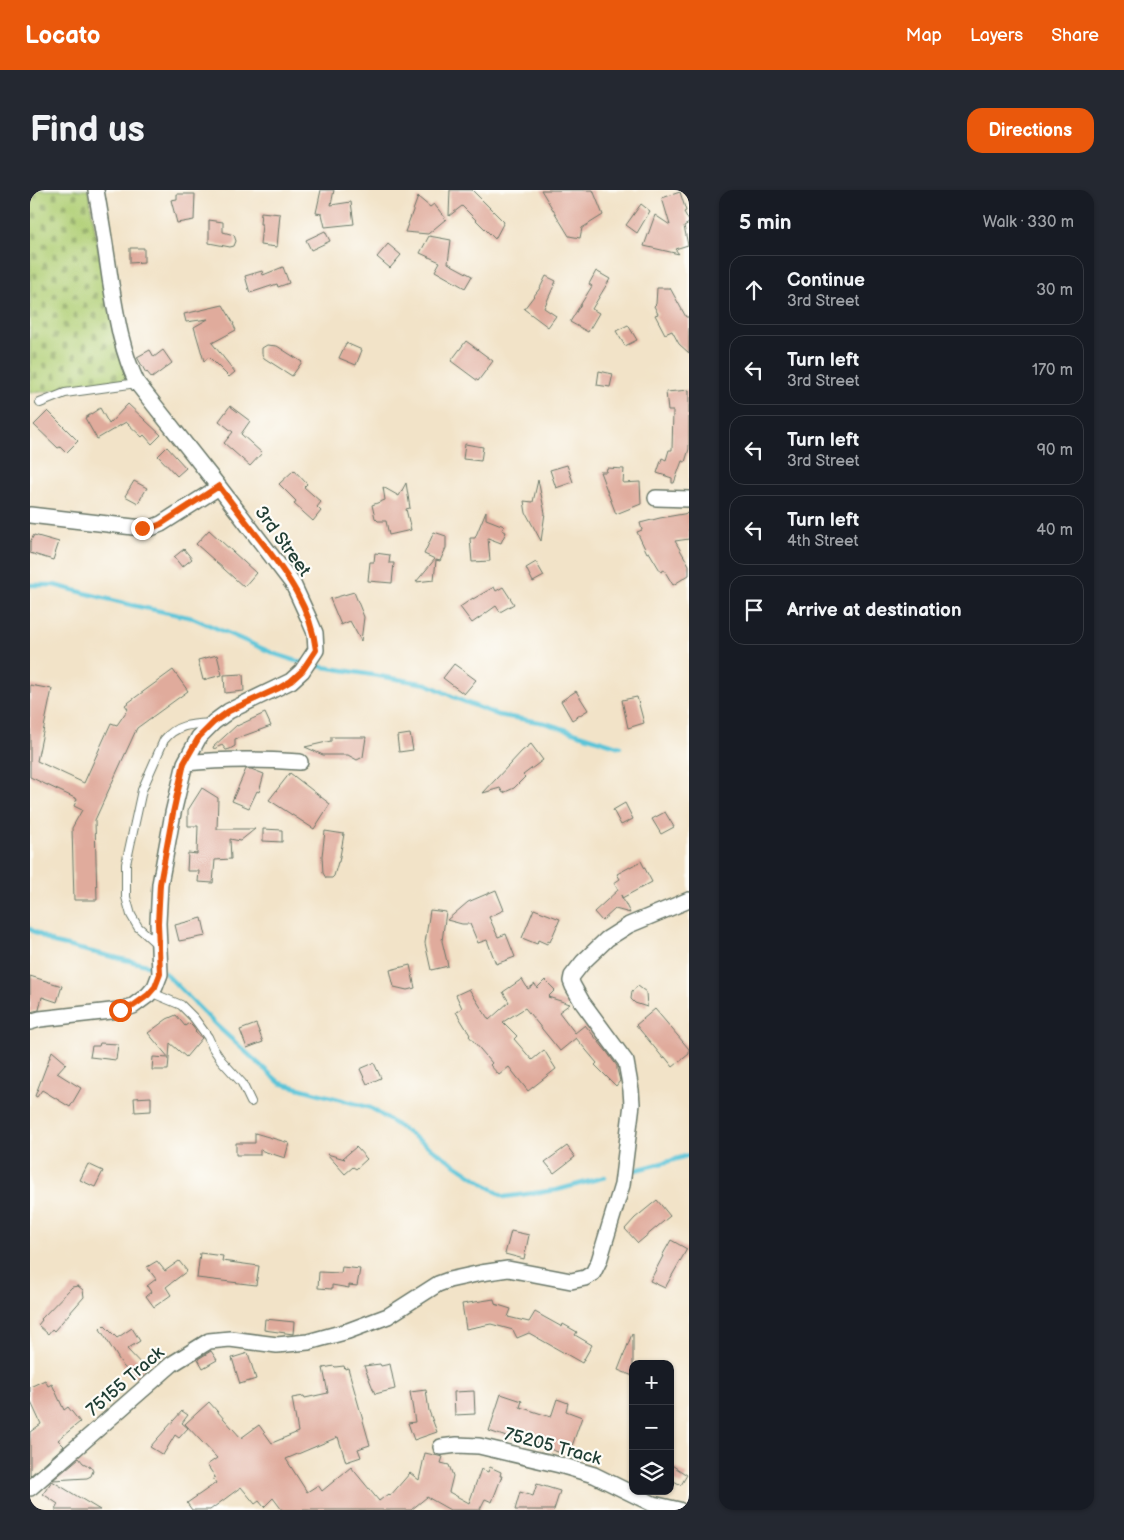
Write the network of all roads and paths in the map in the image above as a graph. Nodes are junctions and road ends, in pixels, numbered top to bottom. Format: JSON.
{"nodes":[{"id":1,"x":96,"y":190,"type":"edge"},
{"id":2,"x":137,"y":383,"type":"junction"},
{"id":3,"x":40,"y":403,"type":"dead end"},
{"id":4,"x":219,"y":486,"type":"junction"},
{"id":5,"x":656,"y":498,"type":"dead end"},
{"id":6,"x":689,"y":499,"type":"edge"},
{"id":7,"x":30,"y":515,"type":"edge"},
{"id":8,"x":214,"y":722,"type":"junction"},
{"id":9,"x":300,"y":762,"type":"dead end"},
{"id":10,"x":184,"y":763,"type":"junction"},
{"id":11,"x":689,"y":900,"type":"edge"},
{"id":12,"x":159,"y":946,"type":"junction"},
{"id":13,"x":150,"y":992,"type":"junction"},
{"id":14,"x":30,"y":1022,"type":"edge"},
{"id":15,"x":251,"y":1102,"type":"dead end"},
{"id":16,"x":441,"y":1447,"type":"dead end"},
{"id":17,"x":30,"y":1488,"type":"edge"},
{"id":18,"x":679,"y":1510,"type":"edge"}],
"edges":[{"from":1,"to":2,"type":"street","name":"3rd Street"},
{"from":2,"to":3,"type":"lane"},
{"from":2,"to":4,"type":"street","name":"3rd Street"},
{"from":4,"to":7,"type":"street"},
{"from":4,"to":8,"type":"street","name":"3rd Street"},
{"from":5,"to":6,"type":"street"},
{"from":8,"to":10,"type":"street","name":"3rd Street"},
{"from":8,"to":12,"type":"lane"},
{"from":9,"to":10,"type":"street"},
{"from":10,"to":12,"type":"street","name":"3rd Street"},
{"from":11,"to":17,"type":"street","name":"75155 Track"},
{"from":12,"to":13,"type":"street","name":"3rd Street"},
{"from":13,"to":14,"type":"street","name":"3rd Street"},
{"from":13,"to":15,"type":"lane"},
{"from":16,"to":18,"type":"street","name":"75205 Track"}]}
